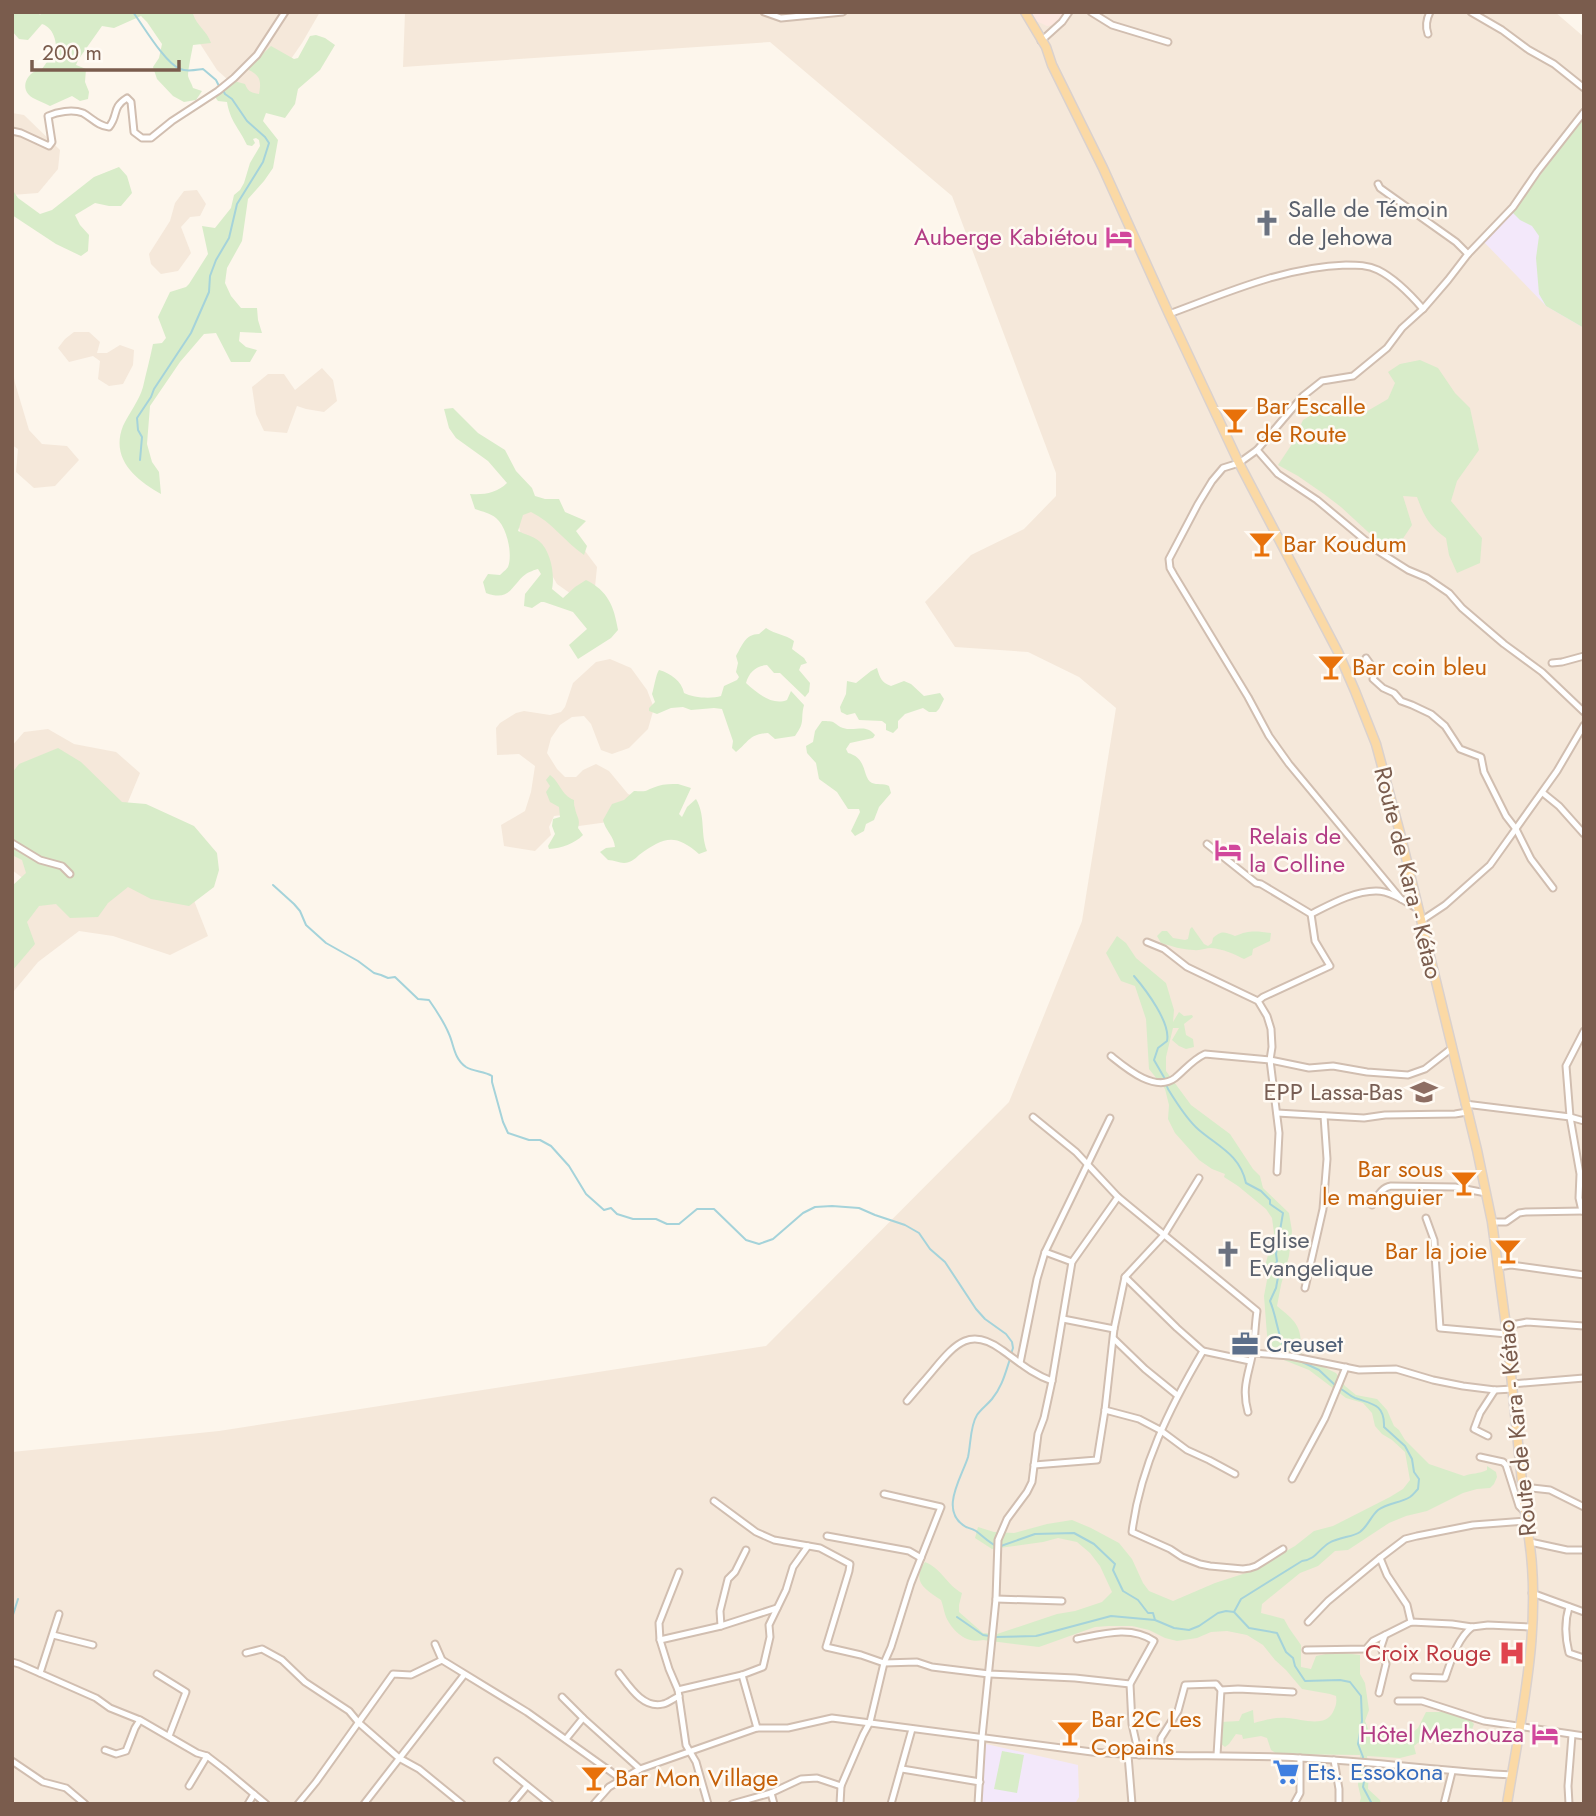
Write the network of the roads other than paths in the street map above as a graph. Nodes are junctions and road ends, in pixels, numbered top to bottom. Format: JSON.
{"nodes":[{"id":1,"x":285,"y":12,"type":"edge"},
{"id":2,"x":764,"y":12,"type":"edge"},
{"id":3,"x":843,"y":12,"type":"edge"},
{"id":4,"x":1025,"y":12,"type":"edge"},
{"id":5,"x":1069,"y":12,"type":"edge"},
{"id":6,"x":1091,"y":12,"type":"edge"},
{"id":7,"x":1430,"y":12,"type":"edge"},
{"id":8,"x":1471,"y":12,"type":"edge"},
{"id":9,"x":1428,"y":34,"type":"dead end"},
{"id":10,"x":1041,"y":41,"type":"junction"},
{"id":11,"x":1168,"y":42,"type":"dead end"},
{"id":12,"x":1584,"y":88,"type":"edge"},
{"id":13,"x":1584,"y":112,"type":"edge"},
{"id":14,"x":12,"y":131,"type":"edge"},
{"id":15,"x":1378,"y":184,"type":"dead end"},
{"id":16,"x":1468,"y":254,"type":"junction"},
{"id":17,"x":1423,"y":309,"type":"junction"},
{"id":18,"x":1168,"y":314,"type":"junction"},
{"id":19,"x":1257,"y":450,"type":"junction"},
{"id":20,"x":1239,"y":463,"type":"junction"},
{"id":21,"x":1584,"y":656,"type":"edge"},
{"id":22,"x":1366,"y":658,"type":"dead end"},
{"id":23,"x":1552,"y":663,"type":"dead end"},
{"id":24,"x":1584,"y":712,"type":"edge"},
{"id":25,"x":1584,"y":725,"type":"edge"},
{"id":26,"x":1543,"y":793,"type":"junction"},
{"id":27,"x":1516,"y":830,"type":"junction"},
{"id":28,"x":1584,"y":833,"type":"edge"},
{"id":29,"x":12,"y":843,"type":"edge"},
{"id":30,"x":1206,"y":844,"type":"dead end"},
{"id":31,"x":70,"y":874,"type":"dead end"},
{"id":32,"x":1553,"y":888,"type":"dead end"},
{"id":33,"x":1401,"y":899,"type":"junction"},
{"id":34,"x":1418,"y":909,"type":"junction"},
{"id":35,"x":1311,"y":914,"type":"junction"},
{"id":36,"x":1421,"y":921,"type":"junction"},
{"id":37,"x":1147,"y":943,"type":"dead end"},
{"id":38,"x":1258,"y":1001,"type":"junction"},
{"id":39,"x":1584,"y":1031,"type":"edge"},
{"id":40,"x":1452,"y":1048,"type":"junction"},
{"id":41,"x":1111,"y":1056,"type":"dead end"},
{"id":42,"x":1270,"y":1060,"type":"junction"},
{"id":43,"x":1466,"y":1108,"type":"junction"},
{"id":44,"x":1277,"y":1113,"type":"junction"},
{"id":45,"x":1324,"y":1116,"type":"junction"},
{"id":46,"x":1033,"y":1117,"type":"dead end"},
{"id":47,"x":1570,"y":1117,"type":"junction"},
{"id":48,"x":1110,"y":1118,"type":"dead end"},
{"id":49,"x":1584,"y":1121,"type":"edge"},
{"id":50,"x":1088,"y":1165,"type":"junction"},
{"id":51,"x":1277,"y":1172,"type":"dead end"},
{"id":52,"x":1199,"y":1178,"type":"dead end"},
{"id":53,"x":1486,"y":1193,"type":"junction"},
{"id":54,"x":1118,"y":1197,"type":"junction"},
{"id":55,"x":1372,"y":1205,"type":"dead end"},
{"id":56,"x":1583,"y":1211,"type":"edge"},
{"id":57,"x":1426,"y":1219,"type":"dead end"},
{"id":58,"x":1492,"y":1222,"type":"junction"},
{"id":59,"x":1164,"y":1235,"type":"junction"},
{"id":60,"x":1045,"y":1252,"type":"junction"},
{"id":61,"x":1072,"y":1262,"type":"junction"},
{"id":62,"x":1498,"y":1267,"type":"junction"},
{"id":63,"x":1584,"y":1275,"type":"edge"},
{"id":64,"x":1125,"y":1277,"type":"junction"},
{"id":65,"x":1305,"y":1288,"type":"dead end"},
{"id":66,"x":1063,"y":1319,"type":"junction"},
{"id":67,"x":1584,"y":1326,"type":"edge"},
{"id":68,"x":1114,"y":1329,"type":"junction"},
{"id":69,"x":1506,"y":1330,"type":"junction"},
{"id":70,"x":1114,"y":1339,"type":"junction"},
{"id":71,"x":1203,"y":1351,"type":"junction"},
{"id":72,"x":1252,"y":1353,"type":"junction"},
{"id":73,"x":1250,"y":1361,"type":"junction"},
{"id":74,"x":1020,"y":1363,"type":"junction"},
{"id":75,"x":1346,"y":1367,"type":"junction"},
{"id":76,"x":1584,"y":1378,"type":"edge"},
{"id":77,"x":1052,"y":1381,"type":"junction"},
{"id":78,"x":1513,"y":1387,"type":"junction"},
{"id":79,"x":1495,"y":1390,"type":"junction"},
{"id":80,"x":1177,"y":1395,"type":"junction"},
{"id":81,"x":907,"y":1401,"type":"dead end"},
{"id":82,"x":1105,"y":1410,"type":"junction"},
{"id":83,"x":1248,"y":1412,"type":"dead end"},
{"id":84,"x":1160,"y":1430,"type":"junction"},
{"id":85,"x":1488,"y":1436,"type":"dead end"},
{"id":86,"x":1480,"y":1457,"type":"dead end"},
{"id":87,"x":1034,"y":1465,"type":"junction"},
{"id":88,"x":1234,"y":1474,"type":"dead end"},
{"id":89,"x":1293,"y":1479,"type":"dead end"},
{"id":90,"x":1522,"y":1487,"type":"junction"},
{"id":91,"x":884,"y":1494,"type":"dead end"},
{"id":92,"x":714,"y":1501,"type":"dead end"},
{"id":93,"x":1583,"y":1505,"type":"edge"},
{"id":94,"x":1526,"y":1516,"type":"junction"},
{"id":95,"x":827,"y":1536,"type":"dead end"},
{"id":96,"x":1530,"y":1542,"type":"junction"},
{"id":97,"x":808,"y":1546,"type":"junction"},
{"id":98,"x":1283,"y":1549,"type":"dead end"},
{"id":99,"x":746,"y":1550,"type":"dead end"},
{"id":100,"x":1584,"y":1550,"type":"edge"},
{"id":101,"x":921,"y":1558,"type":"junction"},
{"id":102,"x":1380,"y":1558,"type":"junction"},
{"id":103,"x":679,"y":1572,"type":"dead end"},
{"id":104,"x":1532,"y":1592,"type":"junction"},
{"id":105,"x":996,"y":1599,"type":"junction"},
{"id":106,"x":1062,"y":1601,"type":"dead end"},
{"id":107,"x":1569,"y":1607,"type":"junction"},
{"id":108,"x":778,"y":1608,"type":"junction"},
{"id":109,"x":1584,"y":1612,"type":"edge"},
{"id":110,"x":59,"y":1614,"type":"dead end"},
{"id":111,"x":1308,"y":1622,"type":"dead end"},
{"id":112,"x":1411,"y":1622,"type":"junction"},
{"id":113,"x":721,"y":1626,"type":"junction"},
{"id":114,"x":1532,"y":1627,"type":"junction"},
{"id":115,"x":1472,"y":1628,"type":"junction"},
{"id":116,"x":53,"y":1634,"type":"junction"},
{"id":117,"x":1385,"y":1635,"type":"junction"},
{"id":118,"x":1077,"y":1639,"type":"dead end"},
{"id":119,"x":660,"y":1640,"type":"junction"},
{"id":120,"x":435,"y":1643,"type":"dead end"},
{"id":121,"x":93,"y":1645,"type":"dead end"},
{"id":122,"x":1306,"y":1650,"type":"dead end"},
{"id":123,"x":246,"y":1653,"type":"dead end"},
{"id":124,"x":1584,"y":1658,"type":"edge"},
{"id":125,"x":442,"y":1660,"type":"junction"},
{"id":126,"x":12,"y":1662,"type":"edge"},
{"id":127,"x":884,"y":1663,"type":"junction"},
{"id":128,"x":619,"y":1672,"type":"dead end"},
{"id":129,"x":40,"y":1673,"type":"junction"},
{"id":130,"x":157,"y":1674,"type":"dead end"},
{"id":131,"x":989,"y":1674,"type":"junction"},
{"id":132,"x":464,"y":1675,"type":"junction"},
{"id":133,"x":742,"y":1675,"type":"junction"},
{"id":134,"x":1414,"y":1677,"type":"dead end"},
{"id":135,"x":1130,"y":1684,"type":"junction"},
{"id":136,"x":1221,"y":1690,"type":"junction"},
{"id":137,"x":1293,"y":1692,"type":"dead end"},
{"id":138,"x":678,"y":1693,"type":"junction"},
{"id":139,"x":1379,"y":1693,"type":"dead end"},
{"id":140,"x":562,"y":1697,"type":"dead end"},
{"id":141,"x":1398,"y":1701,"type":"dead end"},
{"id":142,"x":583,"y":1718,"type":"junction"},
{"id":143,"x":140,"y":1720,"type":"junction"},
{"id":144,"x":870,"y":1722,"type":"junction"},
{"id":145,"x":359,"y":1723,"type":"junction"},
{"id":146,"x":1521,"y":1726,"type":"junction"},
{"id":147,"x":757,"y":1728,"type":"junction"},
{"id":148,"x":912,"y":1728,"type":"junction"},
{"id":149,"x":1572,"y":1735,"type":"junction"},
{"id":150,"x":169,"y":1736,"type":"junction"},
{"id":151,"x":1584,"y":1736,"type":"edge"},
{"id":152,"x":982,"y":1737,"type":"junction"},
{"id":153,"x":566,"y":1739,"type":"junction"},
{"id":154,"x":104,"y":1750,"type":"dead end"},
{"id":155,"x":690,"y":1753,"type":"junction"},
{"id":156,"x":1128,"y":1755,"type":"junction"},
{"id":157,"x":1139,"y":1755,"type":"junction"},
{"id":158,"x":1160,"y":1755,"type":"junction"},
{"id":159,"x":1217,"y":1755,"type":"junction"},
{"id":160,"x":207,"y":1756,"type":"junction"},
{"id":161,"x":399,"y":1758,"type":"junction"},
{"id":162,"x":1300,"y":1758,"type":"junction"},
{"id":163,"x":1334,"y":1760,"type":"junction"},
{"id":164,"x":12,"y":1761,"type":"edge"},
{"id":165,"x":497,"y":1761,"type":"dead end"},
{"id":166,"x":640,"y":1769,"type":"junction"},
{"id":167,"x":902,"y":1769,"type":"junction"},
{"id":168,"x":1452,"y":1772,"type":"junction"},
{"id":169,"x":1512,"y":1775,"type":"junction"},
{"id":170,"x":621,"y":1779,"type":"junction"},
{"id":171,"x":980,"y":1782,"type":"junction"},
{"id":172,"x":189,"y":1786,"type":"dead end"},
{"id":173,"x":527,"y":1786,"type":"junction"},
{"id":174,"x":841,"y":1786,"type":"junction"},
{"id":175,"x":771,"y":1793,"type":"junction"},
{"id":176,"x":254,"y":1794,"type":"junction"},
{"id":177,"x":367,"y":1802,"type":"edge"},
{"id":178,"x":85,"y":1804,"type":"edge"},
{"id":179,"x":248,"y":1804,"type":"edge"},
{"id":180,"x":266,"y":1804,"type":"edge"},
{"id":181,"x":298,"y":1804,"type":"edge"},
{"id":182,"x":463,"y":1804,"type":"edge"},
{"id":183,"x":512,"y":1804,"type":"edge"},
{"id":184,"x":550,"y":1804,"type":"edge"},
{"id":185,"x":594,"y":1804,"type":"edge"},
{"id":186,"x":708,"y":1804,"type":"edge"},
{"id":187,"x":732,"y":1804,"type":"edge"},
{"id":188,"x":774,"y":1804,"type":"edge"},
{"id":189,"x":840,"y":1804,"type":"edge"},
{"id":190,"x":891,"y":1804,"type":"edge"},
{"id":191,"x":978,"y":1804,"type":"edge"},
{"id":192,"x":1132,"y":1804,"type":"edge"},
{"id":193,"x":1294,"y":1804,"type":"edge"},
{"id":194,"x":1339,"y":1804,"type":"edge"},
{"id":195,"x":1444,"y":1804,"type":"edge"},
{"id":196,"x":1507,"y":1804,"type":"edge"},
{"id":197,"x":1569,"y":1804,"type":"edge"}],
"edges":[{"from":1,"to":14,"type":"street"},
{"from":2,"to":3,"type":"street"},
{"from":4,"to":10,"type":"main road","name":"Route de Kara - Kétao"},
{"from":5,"to":10,"type":"street"},
{"from":6,"to":11,"type":"street"},
{"from":7,"to":9,"type":"street"},
{"from":8,"to":12,"type":"street"},
{"from":10,"to":18,"type":"main road","name":"Route de Kara - Kétao"},
{"from":13,"to":16,"type":"street"},
{"from":15,"to":16,"type":"street"},
{"from":16,"to":17,"type":"street"},
{"from":17,"to":18,"type":"street"},
{"from":17,"to":19,"type":"street"},
{"from":18,"to":20,"type":"main road","name":"Route de Kara - Kétao"},
{"from":19,"to":20,"type":"street"},
{"from":19,"to":24,"type":"street"},
{"from":20,"to":33,"type":"street"},
{"from":20,"to":34,"type":"main road","name":"Route de Kara - Kétao"},
{"from":21,"to":23,"type":"street"},
{"from":22,"to":27,"type":"street"},
{"from":25,"to":26,"type":"street"},
{"from":26,"to":27,"type":"street"},
{"from":26,"to":28,"type":"street"},
{"from":27,"to":32,"type":"street"},
{"from":27,"to":36,"type":"street"},
{"from":29,"to":31,"type":"street"},
{"from":30,"to":35,"type":"street"},
{"from":33,"to":34,"type":"street"},
{"from":33,"to":35,"type":"street"},
{"from":34,"to":36,"type":"main road","name":"Route de Kara - Kétao"},
{"from":35,"to":38,"type":"street"},
{"from":36,"to":40,"type":"main road","name":"Route de Kara - Kétao"},
{"from":37,"to":38,"type":"street"},
{"from":38,"to":42,"type":"street"},
{"from":39,"to":47,"type":"street"},
{"from":40,"to":42,"type":"street"},
{"from":40,"to":43,"type":"main road","name":"Route de Kara - Kétao"},
{"from":41,"to":42,"type":"street"},
{"from":42,"to":44,"type":"street"},
{"from":43,"to":45,"type":"street"},
{"from":43,"to":47,"type":"street"},
{"from":43,"to":53,"type":"main road","name":"Route de Kara - Kétao"},
{"from":44,"to":45,"type":"street"},
{"from":44,"to":51,"type":"street"},
{"from":45,"to":65,"type":"street"},
{"from":46,"to":50,"type":"street"},
{"from":47,"to":49,"type":"street"},
{"from":47,"to":56,"type":"street"},
{"from":48,"to":50,"type":"street"},
{"from":50,"to":54,"type":"street"},
{"from":50,"to":60,"type":"street"},
{"from":52,"to":59,"type":"street"},
{"from":53,"to":55,"type":"street"},
{"from":53,"to":58,"type":"main road","name":"Route de Kara - Kétao"},
{"from":54,"to":59,"type":"street"},
{"from":54,"to":61,"type":"street"},
{"from":56,"to":58,"type":"street"},
{"from":57,"to":69,"type":"street"},
{"from":58,"to":62,"type":"main road","name":"Route de Kara - Kétao"},
{"from":59,"to":64,"type":"street"},
{"from":59,"to":72,"type":"street"},
{"from":60,"to":61,"type":"street"},
{"from":60,"to":74,"type":"street"},
{"from":61,"to":66,"type":"street"},
{"from":62,"to":63,"type":"street"},
{"from":62,"to":69,"type":"main road","name":"Route de Kara - Kétao"},
{"from":64,"to":68,"type":"street"},
{"from":64,"to":71,"type":"street"},
{"from":66,"to":68,"type":"street"},
{"from":66,"to":77,"type":"street"},
{"from":67,"to":69,"type":"street"},
{"from":68,"to":70,"type":"street"},
{"from":69,"to":78,"type":"main road","name":"Route de Kara - Kétao"},
{"from":70,"to":80,"type":"street"},
{"from":70,"to":82,"type":"street"},
{"from":71,"to":73,"type":"street"},
{"from":71,"to":80,"type":"street"},
{"from":72,"to":73,"type":"street"},
{"from":72,"to":75,"type":"street"},
{"from":73,"to":83,"type":"street"},
{"from":74,"to":77,"type":"street"},
{"from":74,"to":81,"type":"street"},
{"from":75,"to":79,"type":"street"},
{"from":75,"to":89,"type":"street"},
{"from":76,"to":78,"type":"street"},
{"from":77,"to":87,"type":"street"},
{"from":78,"to":79,"type":"street"},
{"from":78,"to":90,"type":"main road","name":"Route de Kara - Kétao"},
{"from":79,"to":85,"type":"street"},
{"from":80,"to":84,"type":"street"},
{"from":82,"to":84,"type":"street"},
{"from":82,"to":87,"type":"street"},
{"from":84,"to":88,"type":"street"},
{"from":84,"to":98,"type":"street"},
{"from":86,"to":94,"type":"street"},
{"from":87,"to":105,"type":"street"},
{"from":90,"to":93,"type":"street"},
{"from":90,"to":94,"type":"main road","name":"Route de Kara - Kétao"},
{"from":91,"to":101,"type":"street"},
{"from":92,"to":97,"type":"street"},
{"from":94,"to":96,"type":"main road","name":"Route de Kara - Kétao"},
{"from":94,"to":102,"type":"street"},
{"from":95,"to":101,"type":"street"},
{"from":96,"to":100,"type":"street"},
{"from":96,"to":104,"type":"main road","name":"Route de Kara - Kétao"},
{"from":97,"to":108,"type":"street"},
{"from":97,"to":127,"type":"street"},
{"from":99,"to":113,"type":"street"},
{"from":101,"to":127,"type":"street"},
{"from":102,"to":111,"type":"street"},
{"from":102,"to":112,"type":"street"},
{"from":103,"to":119,"type":"street"},
{"from":104,"to":107,"type":"street"},
{"from":104,"to":114,"type":"main road","name":"Route de Kara - Kétao"},
{"from":105,"to":106,"type":"street"},
{"from":105,"to":131,"type":"street"},
{"from":107,"to":109,"type":"street"},
{"from":107,"to":124,"type":"street"},
{"from":108,"to":113,"type":"street"},
{"from":108,"to":133,"type":"street"},
{"from":110,"to":116,"type":"street"},
{"from":112,"to":115,"type":"street"},
{"from":112,"to":117,"type":"street"},
{"from":113,"to":119,"type":"street"},
{"from":114,"to":115,"type":"street"},
{"from":114,"to":146,"type":"main road","name":"Route de Kara - Kétao"},
{"from":115,"to":134,"type":"street"},
{"from":116,"to":121,"type":"street"},
{"from":116,"to":129,"type":"street"},
{"from":117,"to":122,"type":"street"},
{"from":117,"to":139,"type":"street"},
{"from":118,"to":135,"type":"street"},
{"from":119,"to":138,"type":"street"},
{"from":120,"to":125,"type":"street"},
{"from":123,"to":145,"type":"street"},
{"from":125,"to":132,"type":"street"},
{"from":125,"to":145,"type":"street"},
{"from":126,"to":129,"type":"street"},
{"from":127,"to":131,"type":"street"},
{"from":127,"to":144,"type":"street"},
{"from":128,"to":138,"type":"street"},
{"from":129,"to":143,"type":"street"},
{"from":130,"to":150,"type":"street"},
{"from":131,"to":135,"type":"street"},
{"from":131,"to":152,"type":"street"},
{"from":132,"to":153,"type":"street"},
{"from":132,"to":161,"type":"street"},
{"from":133,"to":138,"type":"street"},
{"from":133,"to":147,"type":"street"},
{"from":135,"to":157,"type":"street"},
{"from":136,"to":137,"type":"street"},
{"from":136,"to":158,"type":"street"},
{"from":136,"to":159,"type":"street"},
{"from":138,"to":155,"type":"street"},
{"from":140,"to":142,"type":"street"},
{"from":141,"to":146,"type":"street"},
{"from":142,"to":153,"type":"street"},
{"from":142,"to":166,"type":"street"},
{"from":143,"to":150,"type":"street"},
{"from":143,"to":154,"type":"street"},
{"from":144,"to":147,"type":"street"},
{"from":144,"to":148,"type":"street"},
{"from":144,"to":174,"type":"street"},
{"from":145,"to":161,"type":"street"},
{"from":145,"to":181,"type":"street"},
{"from":146,"to":149,"type":"street"},
{"from":146,"to":169,"type":"main road","name":"Route de Kara - Kétao"},
{"from":147,"to":155,"type":"street"},
{"from":148,"to":152,"type":"street"},
{"from":148,"to":167,"type":"street"},
{"from":149,"to":151,"type":"street"},
{"from":149,"to":197,"type":"street"},
{"from":150,"to":160,"type":"street"},
{"from":152,"to":156,"type":"street"},
{"from":152,"to":171,"type":"street"},
{"from":153,"to":170,"type":"street"},
{"from":155,"to":166,"type":"street"},
{"from":155,"to":186,"type":"street"},
{"from":156,"to":157,"type":"street"},
{"from":156,"to":192,"type":"street"},
{"from":157,"to":158,"type":"street"},
{"from":158,"to":159,"type":"street"},
{"from":159,"to":162,"type":"street"},
{"from":160,"to":172,"type":"street"},
{"from":160,"to":176,"type":"street"},
{"from":161,"to":177,"type":"street"},
{"from":161,"to":182,"type":"street"},
{"from":162,"to":163,"type":"street"},
{"from":162,"to":193,"type":"street"},
{"from":163,"to":168,"type":"street"},
{"from":163,"to":194,"type":"street"},
{"from":164,"to":178,"type":"street"},
{"from":165,"to":173,"type":"street"},
{"from":166,"to":170,"type":"street"},
{"from":167,"to":171,"type":"street"},
{"from":167,"to":190,"type":"street"},
{"from":168,"to":169,"type":"street"},
{"from":168,"to":195,"type":"street"},
{"from":169,"to":196,"type":"main road","name":"Route de Kara - Kétao"},
{"from":170,"to":185,"type":"street"},
{"from":171,"to":191,"type":"street"},
{"from":173,"to":183,"type":"street"},
{"from":173,"to":184,"type":"street"},
{"from":174,"to":175,"type":"street"},
{"from":174,"to":189,"type":"street"},
{"from":175,"to":187,"type":"street"},
{"from":175,"to":188,"type":"street"},
{"from":176,"to":179,"type":"street"},
{"from":176,"to":180,"type":"street"}]}
